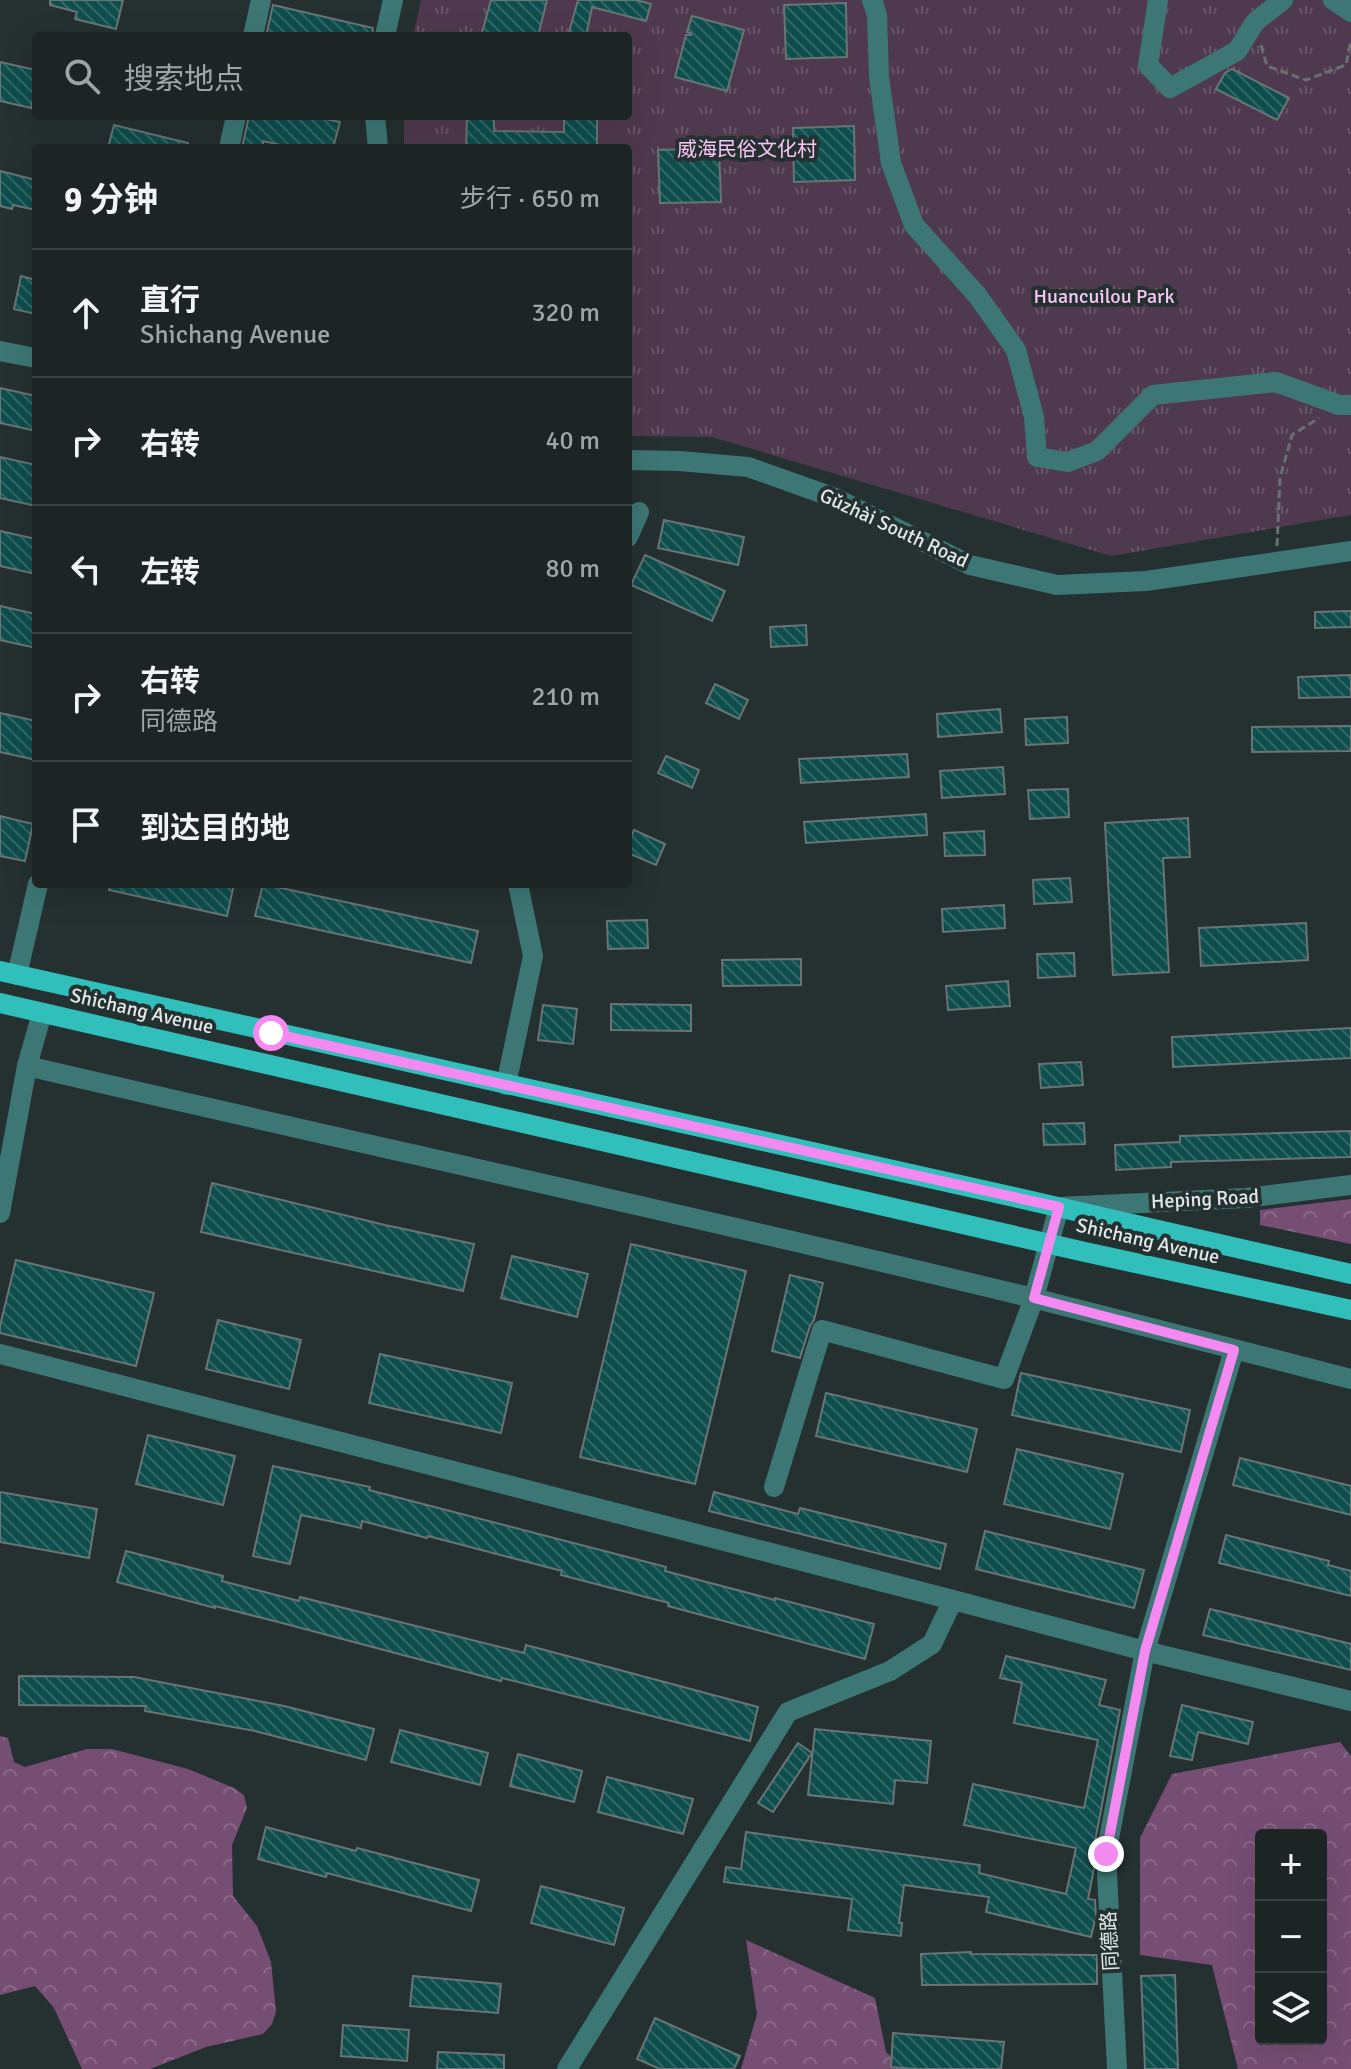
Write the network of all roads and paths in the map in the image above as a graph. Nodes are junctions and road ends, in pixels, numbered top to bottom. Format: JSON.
{"nodes":[{"id":1,"x":261,"y":0,"type":"edge"},
{"id":2,"x":393,"y":0,"type":"edge"},
{"id":3,"x":872,"y":0,"type":"edge"},
{"id":4,"x":1158,"y":0,"type":"edge"},
{"id":5,"x":1283,"y":0,"type":"edge"},
{"id":6,"x":1333,"y":0,"type":"edge"},
{"id":7,"x":1351,"y":12,"type":"edge"},
{"id":8,"x":1255,"y":22,"type":"junction"},
{"id":9,"x":254,"y":32,"type":"edge"},
{"id":10,"x":386,"y":32,"type":"edge"},
{"id":11,"x":1351,"y":40,"type":"edge"},
{"id":12,"x":235,"y":120,"type":"edge"},
{"id":13,"x":375,"y":120,"type":"edge"},
{"id":14,"x":230,"y":144,"type":"edge"},
{"id":15,"x":378,"y":144,"type":"edge"},
{"id":16,"x":0,"y":351,"type":"edge"},
{"id":17,"x":32,"y":357,"type":"edge"},
{"id":18,"x":1345,"y":405,"type":"edge"},
{"id":19,"x":632,"y":460,"type":"edge"},
{"id":20,"x":639,"y":512,"type":"dead end"},
{"id":21,"x":632,"y":528,"type":"edge"},
{"id":22,"x":1351,"y":551,"type":"edge"},
{"id":23,"x":1276,"y":562,"type":"junction"},
{"id":24,"x":37,"y":888,"type":"edge"},
{"id":25,"x":519,"y":888,"type":"edge"},
{"id":26,"x":8,"y":973,"type":"edge"},
{"id":27,"x":0,"y":1003,"type":"edge"},
{"id":28,"x":42,"y":1013,"type":"junction"},
{"id":29,"x":27,"y":1066,"type":"junction"},
{"id":30,"x":506,"y":1085,"type":"junction"},
{"id":31,"x":1351,"y":1185,"type":"edge"},
{"id":32,"x":1059,"y":1207,"type":"junction"},
{"id":33,"x":0,"y":1213,"type":"edge"},
{"id":34,"x":1049,"y":1243,"type":"junction"},
{"id":35,"x":1351,"y":1274,"type":"edge"},
{"id":36,"x":1034,"y":1298,"type":"junction"},
{"id":37,"x":1351,"y":1310,"type":"edge"},
{"id":38,"x":1234,"y":1350,"type":"junction"},
{"id":39,"x":0,"y":1354,"type":"edge"},
{"id":40,"x":1351,"y":1379,"type":"edge"},
{"id":41,"x":774,"y":1487,"type":"dead end"},
{"id":42,"x":953,"y":1600,"type":"junction"},
{"id":43,"x":1145,"y":1651,"type":"junction"},
{"id":44,"x":1351,"y":1701,"type":"edge"},
{"id":45,"x":567,"y":2069,"type":"edge"},
{"id":46,"x":1117,"y":2069,"type":"edge"}],
"edges":[{"from":1,"to":9,"type":"street"},
{"from":2,"to":10,"type":"street"},
{"from":3,"to":18,"type":"street"},
{"from":4,"to":8,"type":"street"},
{"from":5,"to":8,"type":"street"},
{"from":6,"to":7,"type":"street"},
{"from":8,"to":11,"type":"path"},
{"from":12,"to":14,"type":"street"},
{"from":13,"to":15,"type":"street"},
{"from":16,"to":17,"type":"street"},
{"from":18,"to":23,"type":"path"},
{"from":19,"to":23,"type":"street","name":"Gǔzhài South Road"},
{"from":20,"to":21,"type":"street"},
{"from":22,"to":23,"type":"street","name":"Gǔzhài South Road"},
{"from":24,"to":26,"type":"street"},
{"from":25,"to":30,"type":"street"},
{"from":26,"to":30,"type":"main road","name":"Shichang Avenue"},
{"from":27,"to":28,"type":"main road","name":"Shichang Avenue"},
{"from":28,"to":29,"type":"street"},
{"from":28,"to":34,"type":"main road","name":"Shichang Avenue"},
{"from":29,"to":33,"type":"street"},
{"from":29,"to":36,"type":"street"},
{"from":30,"to":32,"type":"main road","name":"Shichang Avenue"},
{"from":31,"to":32,"type":"street","name":"Heping Road"},
{"from":32,"to":34,"type":"street"},
{"from":32,"to":35,"type":"main road","name":"Shichang Avenue"},
{"from":34,"to":36,"type":"street"},
{"from":34,"to":37,"type":"main road","name":"Shichang Avenue"},
{"from":36,"to":38,"type":"street"},
{"from":36,"to":41,"type":"street"},
{"from":38,"to":40,"type":"street"},
{"from":38,"to":43,"type":"street","name":"同德路"},
{"from":39,"to":42,"type":"street"},
{"from":42,"to":43,"type":"street"},
{"from":42,"to":45,"type":"street"},
{"from":43,"to":44,"type":"street"},
{"from":43,"to":46,"type":"street","name":"同德路"}]}
